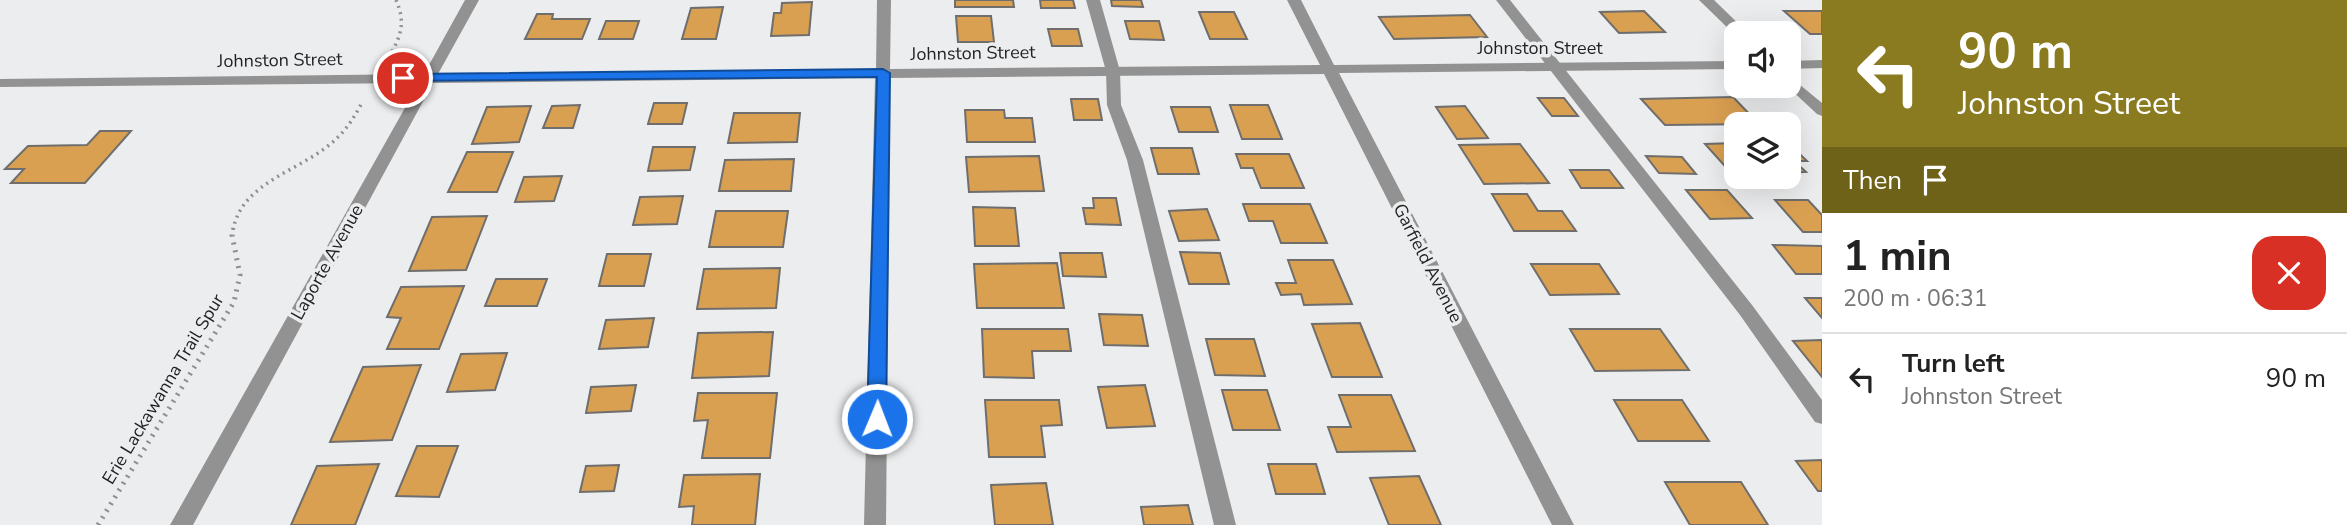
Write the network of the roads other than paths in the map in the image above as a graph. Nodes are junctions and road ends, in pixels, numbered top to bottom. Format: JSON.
{"nodes":[{"id":1,"x":472,"y":0,"type":"edge"},
{"id":2,"x":884,"y":0,"type":"edge"},
{"id":3,"x":1093,"y":0,"type":"edge"},
{"id":4,"x":1294,"y":0,"type":"edge"},
{"id":5,"x":1503,"y":0,"type":"edge"},
{"id":6,"x":1706,"y":0,"type":"edge"},
{"id":7,"x":1728,"y":21,"type":"edge"},
{"id":8,"x":1822,"y":64,"type":"edge"},
{"id":9,"x":1724,"y":65,"type":"edge"},
{"id":10,"x":1801,"y":65,"type":"edge"},
{"id":11,"x":1556,"y":67,"type":"junction"},
{"id":12,"x":1329,"y":69,"type":"junction"},
{"id":13,"x":1113,"y":71,"type":"junction"},
{"id":14,"x":883,"y":73,"type":"junction"},
{"id":15,"x":429,"y":77,"type":"junction"},
{"id":16,"x":0,"y":83,"type":"edge"},
{"id":17,"x":1801,"y":91,"type":"edge"},
{"id":18,"x":1822,"y":111,"type":"edge"},
{"id":19,"x":1822,"y":416,"type":"edge"},
{"id":20,"x":181,"y":525,"type":"edge"},
{"id":21,"x":875,"y":525,"type":"edge"},
{"id":22,"x":1225,"y":525,"type":"edge"},
{"id":23,"x":1563,"y":525,"type":"edge"}],
"edges":[{"from":1,"to":15,"type":"street","name":"Laporte Avenue"},
{"from":2,"to":14,"type":"street"},
{"from":3,"to":13,"type":"street"},
{"from":4,"to":12,"type":"street","name":"Garfield Avenue"},
{"from":5,"to":11,"type":"street"},
{"from":6,"to":7,"type":"street"},
{"from":8,"to":10,"type":"street"},
{"from":9,"to":11,"type":"street","name":"Johnston Street"},
{"from":11,"to":12,"type":"street","name":"Johnston Street"},
{"from":11,"to":19,"type":"street"},
{"from":12,"to":13,"type":"street","name":"Johnston Street"},
{"from":12,"to":23,"type":"street","name":"Garfield Avenue"},
{"from":13,"to":14,"type":"street","name":"Johnston Street"},
{"from":13,"to":22,"type":"street"},
{"from":14,"to":15,"type":"street","name":"Johnston Street"},
{"from":14,"to":21,"type":"street"},
{"from":15,"to":16,"type":"street","name":"Johnston Street"},
{"from":15,"to":20,"type":"street","name":"Laporte Avenue"},
{"from":17,"to":18,"type":"street"}]}
